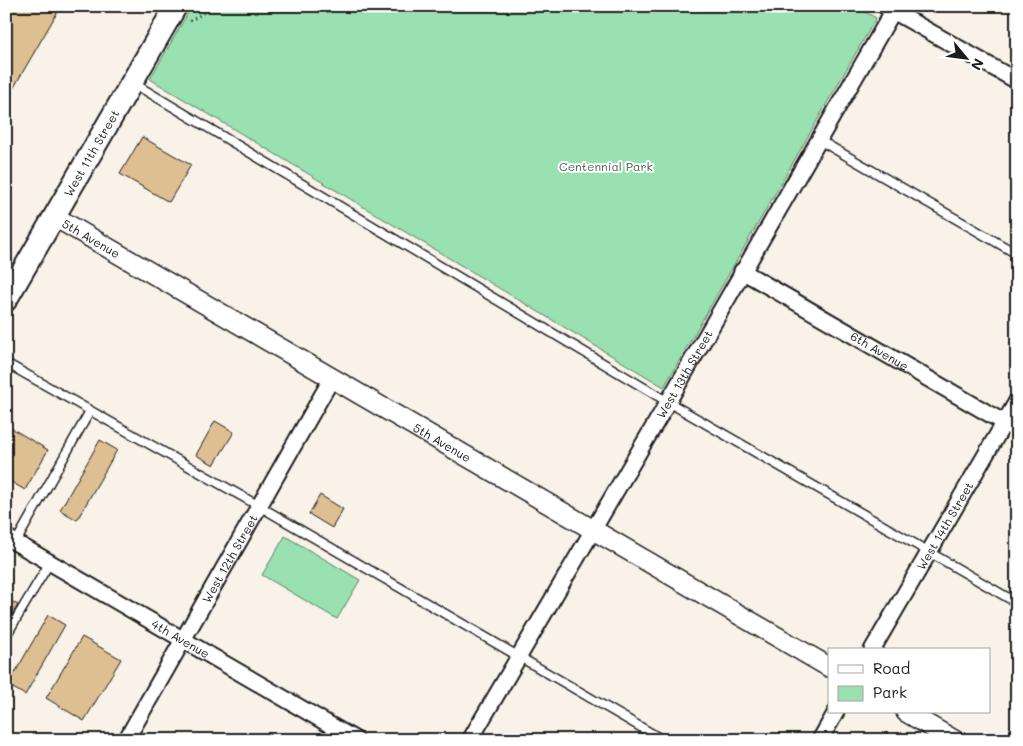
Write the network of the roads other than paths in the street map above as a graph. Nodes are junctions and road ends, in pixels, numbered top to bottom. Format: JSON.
{"nodes":[{"id":1,"x":891,"y":8,"type":"edge"},
{"id":2,"x":183,"y":14,"type":"edge"},
{"id":3,"x":1017,"y":81,"type":"edge"},
{"id":4,"x":132,"y":82,"type":"junction"},
{"id":5,"x":819,"y":140,"type":"junction"},
{"id":6,"x":55,"y":216,"type":"junction"},
{"id":7,"x":1017,"y":254,"type":"edge"},
{"id":8,"x":742,"y":271,"type":"junction"},
{"id":9,"x":9,"y":291,"type":"edge"},
{"id":10,"x":6,"y":363,"type":"edge"},
{"id":11,"x":332,"y":378,"type":"junction"},
{"id":12,"x":1017,"y":401,"type":"edge"},
{"id":13,"x":668,"y":402,"type":"junction"},
{"id":14,"x":90,"y":411,"type":"junction"},
{"id":15,"x":1010,"y":426,"type":"edge"},
{"id":16,"x":259,"y":506,"type":"junction"},
{"id":17,"x":592,"y":530,"type":"junction"},
{"id":18,"x":11,"y":540,"type":"edge"},
{"id":19,"x":929,"y":552,"type":"junction"},
{"id":20,"x":50,"y":562,"type":"junction"},
{"id":21,"x":1017,"y":603,"type":"edge"},
{"id":22,"x":6,"y":636,"type":"edge"},
{"id":23,"x":183,"y":639,"type":"junction"},
{"id":24,"x":873,"y":648,"type":"edge"},
{"id":25,"x":519,"y":656,"type":"junction"},
{"id":26,"x":828,"y":667,"type":"edge"},
{"id":27,"x":835,"y":714,"type":"edge"},
{"id":28,"x":909,"y":714,"type":"edge"},
{"id":29,"x":126,"y":740,"type":"edge"},
{"id":30,"x":356,"y":740,"type":"edge"},
{"id":31,"x":470,"y":740,"type":"edge"},
{"id":32,"x":663,"y":740,"type":"edge"},
{"id":33,"x":820,"y":740,"type":"edge"},
{"id":34,"x":954,"y":740,"type":"edge"}],
"edges":[{"from":1,"to":3,"type":"street"},
{"from":1,"to":5,"type":"street","name":"West 13th Street"},
{"from":2,"to":4,"type":"main road","name":"West 11th Street"},
{"from":4,"to":6,"type":"main road","name":"West 11th Street"},
{"from":4,"to":13,"type":"lane"},
{"from":5,"to":7,"type":"lane"},
{"from":5,"to":8,"type":"street","name":"West 13th Street"},
{"from":6,"to":9,"type":"main road","name":"West 11th Street"},
{"from":6,"to":11,"type":"street","name":"5th Avenue"},
{"from":8,"to":13,"type":"street","name":"West 13th Street"},
{"from":8,"to":15,"type":"street","name":"6th Avenue"},
{"from":10,"to":14,"type":"lane"},
{"from":11,"to":16,"type":"street","name":"West 12th Street"},
{"from":11,"to":17,"type":"street","name":"5th Avenue"},
{"from":12,"to":15,"type":"street","name":"West 14th Street"},
{"from":13,"to":17,"type":"street","name":"West 13th Street"},
{"from":13,"to":19,"type":"lane"},
{"from":14,"to":16,"type":"lane"},
{"from":14,"to":18,"type":"lane"},
{"from":15,"to":19,"type":"street","name":"West 14th Street"},
{"from":16,"to":23,"type":"street","name":"West 12th Street"},
{"from":16,"to":25,"type":"lane"},
{"from":17,"to":25,"type":"street","name":"West 13th Street"},
{"from":17,"to":26,"type":"street","name":"5th Avenue"},
{"from":18,"to":20,"type":"street","name":"4th Avenue"},
{"from":19,"to":21,"type":"lane"},
{"from":19,"to":24,"type":"street","name":"West 14th Street"},
{"from":20,"to":22,"type":"lane"},
{"from":20,"to":23,"type":"street","name":"4th Avenue"},
{"from":23,"to":29,"type":"street","name":"West 12th Street"},
{"from":23,"to":30,"type":"street","name":"4th Avenue"},
{"from":25,"to":31,"type":"street","name":"West 13th Street"},
{"from":25,"to":32,"type":"lane"},
{"from":27,"to":33,"type":"street"},
{"from":28,"to":34,"type":"street"}]}
